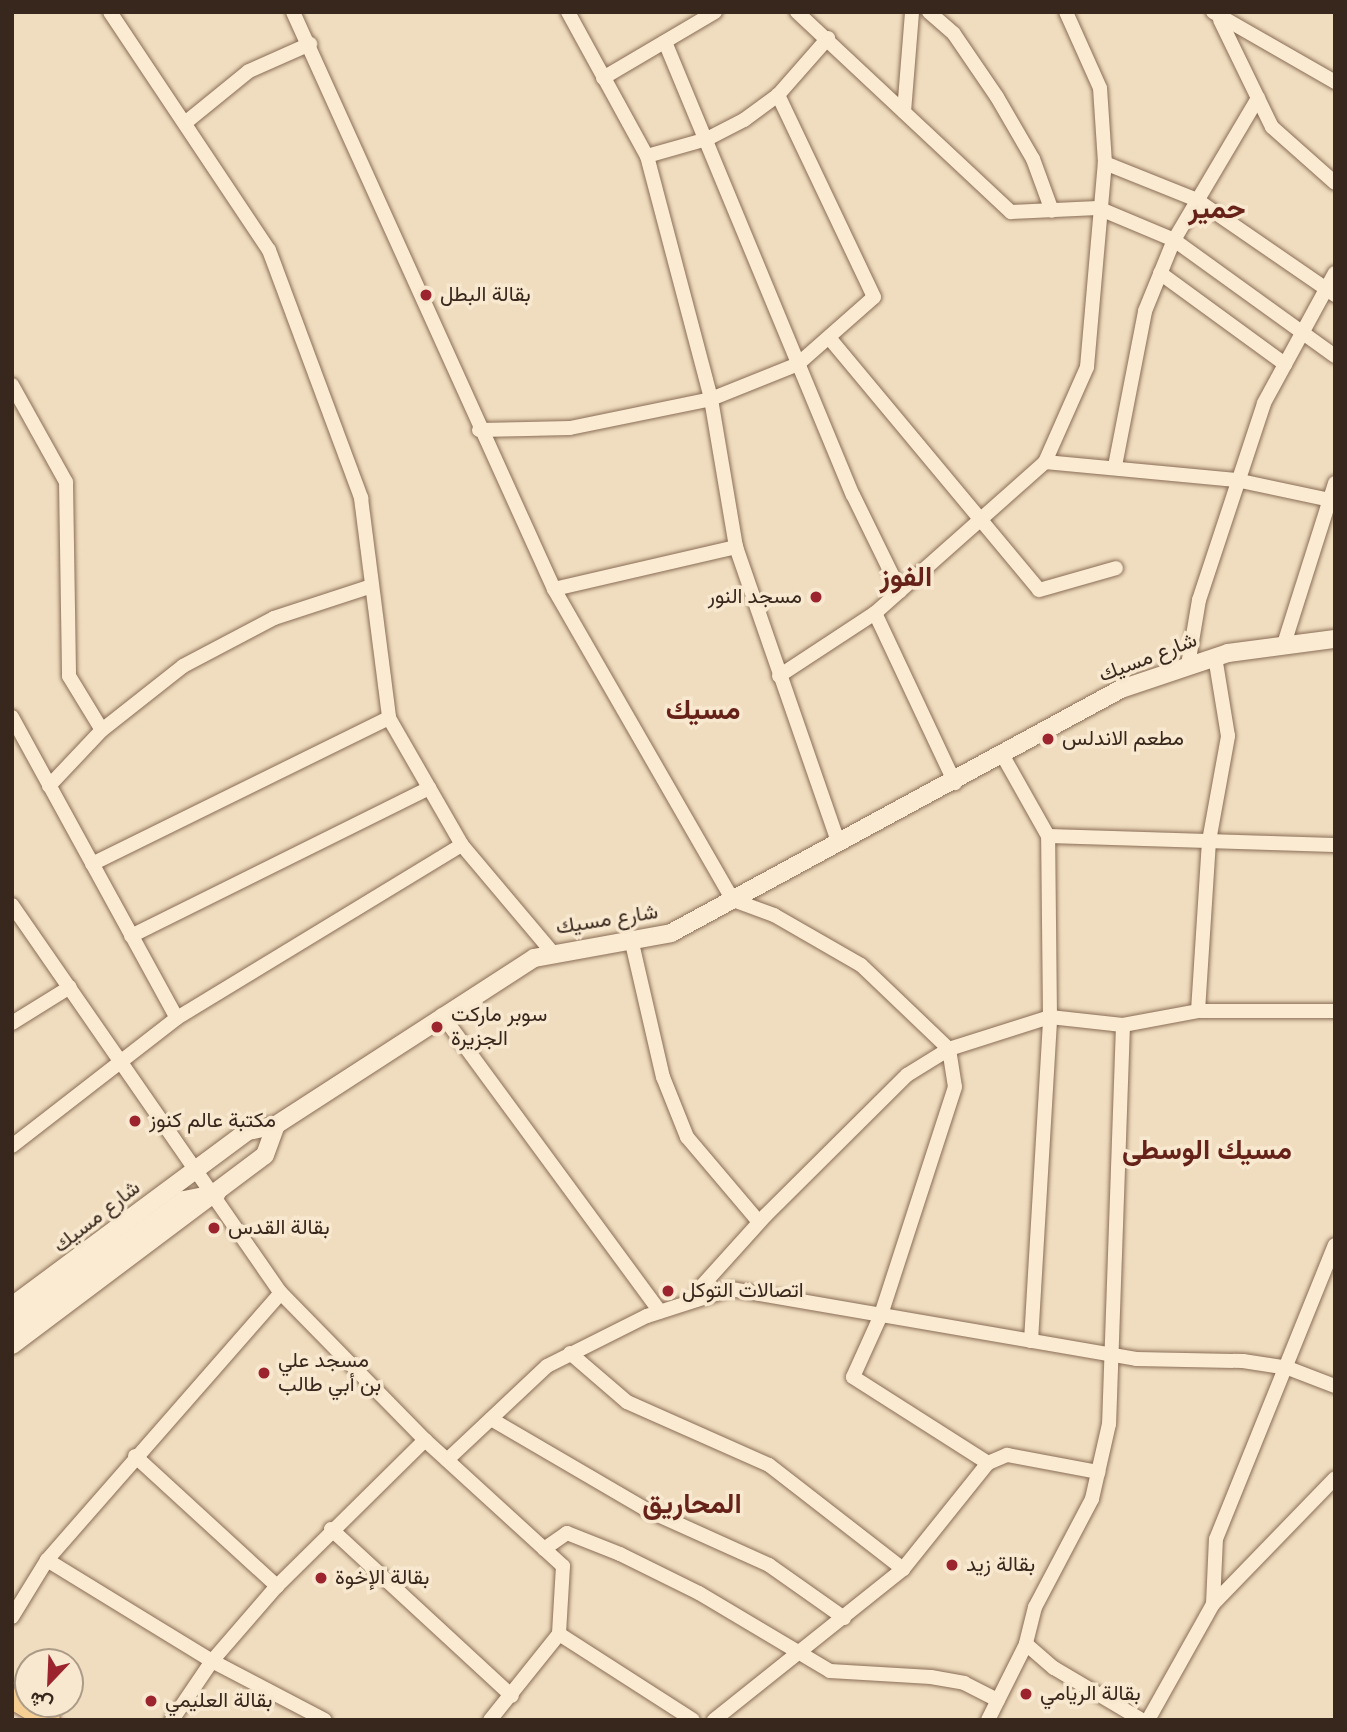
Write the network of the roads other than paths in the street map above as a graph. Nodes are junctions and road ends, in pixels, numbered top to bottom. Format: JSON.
{"nodes":[{"id":1,"x":110,"y":12,"type":"edge"},
{"id":2,"x":293,"y":12,"type":"edge"},
{"id":3,"x":568,"y":12,"type":"edge"},
{"id":4,"x":715,"y":12,"type":"edge"},
{"id":5,"x":797,"y":12,"type":"edge"},
{"id":6,"x":912,"y":12,"type":"edge"},
{"id":7,"x":929,"y":12,"type":"edge"},
{"id":8,"x":1066,"y":12,"type":"edge"},
{"id":9,"x":1216,"y":16,"type":"edge"},
{"id":10,"x":828,"y":38,"type":"junction"},
{"id":11,"x":665,"y":42,"type":"junction"},
{"id":12,"x":310,"y":44,"type":"junction"},
{"id":13,"x":603,"y":78,"type":"junction"},
{"id":14,"x":1335,"y":82,"type":"edge"},
{"id":15,"x":778,"y":96,"type":"junction"},
{"id":16,"x":1258,"y":99,"type":"junction"},
{"id":17,"x":904,"y":112,"type":"junction"},
{"id":18,"x":185,"y":123,"type":"junction"},
{"id":19,"x":707,"y":139,"type":"junction"},
{"id":20,"x":646,"y":156,"type":"junction"},
{"id":21,"x":1105,"y":163,"type":"junction"},
{"id":22,"x":1335,"y":183,"type":"edge"},
{"id":23,"x":1198,"y":200,"type":"junction"},
{"id":24,"x":1102,"y":210,"type":"junction"},
{"id":25,"x":1052,"y":211,"type":"junction"},
{"id":26,"x":1174,"y":240,"type":"junction"},
{"id":27,"x":1160,"y":273,"type":"junction"},
{"id":28,"x":1335,"y":273,"type":"edge"},
{"id":29,"x":1331,"y":292,"type":"edge"},
{"id":30,"x":1302,"y":332,"type":"junction"},
{"id":31,"x":831,"y":340,"type":"junction"},
{"id":32,"x":1335,"y":356,"type":"edge"},
{"id":33,"x":798,"y":364,"type":"junction"},
{"id":34,"x":1284,"y":364,"type":"junction"},
{"id":35,"x":15,"y":394,"type":"edge"},
{"id":36,"x":711,"y":399,"type":"junction"},
{"id":37,"x":479,"y":430,"type":"junction"},
{"id":38,"x":1045,"y":462,"type":"junction"},
{"id":39,"x":1115,"y":466,"type":"junction"},
{"id":40,"x":1236,"y":480,"type":"junction"},
{"id":41,"x":1335,"y":483,"type":"edge"},
{"id":42,"x":1332,"y":500,"type":"edge"},
{"id":43,"x":979,"y":524,"type":"junction"},
{"id":44,"x":736,"y":547,"type":"junction"},
{"id":45,"x":1116,"y":568,"type":"dead end"},
{"id":46,"x":372,"y":586,"type":"junction"},
{"id":47,"x":554,"y":589,"type":"junction"},
{"id":48,"x":900,"y":591,"type":"junction"},
{"id":49,"x":875,"y":612,"type":"junction"},
{"id":50,"x":1335,"y":639,"type":"edge"},
{"id":51,"x":1283,"y":644,"type":"junction"},
{"id":52,"x":1215,"y":657,"type":"junction"},
{"id":53,"x":1188,"y":665,"type":"junction"},
{"id":54,"x":779,"y":676,"type":"junction"},
{"id":55,"x":389,"y":718,"type":"junction"},
{"id":56,"x":14,"y":726,"type":"edge"},
{"id":57,"x":102,"y":730,"type":"junction"},
{"id":58,"x":1003,"y":756,"type":"junction"},
{"id":59,"x":955,"y":783,"type":"junction"},
{"id":60,"x":49,"y":786,"type":"junction"},
{"id":61,"x":429,"y":788,"type":"junction"},
{"id":62,"x":1048,"y":836,"type":"junction"},
{"id":63,"x":1209,"y":841,"type":"junction"},
{"id":64,"x":839,"y":844,"type":"junction"},
{"id":65,"x":462,"y":845,"type":"junction"},
{"id":66,"x":1335,"y":845,"type":"edge"},
{"id":67,"x":92,"y":864,"type":"junction"},
{"id":68,"x":733,"y":900,"type":"junction"},
{"id":69,"x":12,"y":905,"type":"edge"},
{"id":70,"x":17,"y":923,"type":"edge"},
{"id":71,"x":131,"y":936,"type":"junction"},
{"id":72,"x":632,"y":943,"type":"junction"},
{"id":73,"x":552,"y":952,"type":"junction"},
{"id":74,"x":70,"y":987,"type":"junction"},
{"id":75,"x":1198,"y":1011,"type":"junction"},
{"id":76,"x":1335,"y":1012,"type":"edge"},
{"id":77,"x":442,"y":1015,"type":"junction"},
{"id":78,"x":1050,"y":1017,"type":"junction"},
{"id":79,"x":177,"y":1018,"type":"junction"},
{"id":80,"x":12,"y":1023,"type":"edge"},
{"id":81,"x":1123,"y":1025,"type":"junction"},
{"id":82,"x":949,"y":1049,"type":"junction"},
{"id":83,"x":120,"y":1062,"type":"junction"},
{"id":84,"x":276,"y":1125,"type":"junction"},
{"id":85,"x":12,"y":1146,"type":"edge"},
{"id":86,"x":198,"y":1168,"type":"junction"},
{"id":87,"x":216,"y":1194,"type":"junction"},
{"id":88,"x":759,"y":1222,"type":"junction"},
{"id":89,"x":1335,"y":1245,"type":"edge"},
{"id":90,"x":281,"y":1293,"type":"junction"},
{"id":91,"x":696,"y":1300,"type":"junction"},
{"id":92,"x":12,"y":1306,"type":"edge"},
{"id":93,"x":660,"y":1311,"type":"junction"},
{"id":94,"x":881,"y":1315,"type":"junction"},
{"id":95,"x":12,"y":1327,"type":"edge"},
{"id":96,"x":1031,"y":1341,"type":"junction"},
{"id":97,"x":12,"y":1345,"type":"edge"},
{"id":98,"x":570,"y":1353,"type":"junction"},
{"id":99,"x":1114,"y":1355,"type":"junction"},
{"id":100,"x":1288,"y":1368,"type":"junction"},
{"id":101,"x":1335,"y":1386,"type":"edge"},
{"id":102,"x":491,"y":1419,"type":"junction"},
{"id":103,"x":425,"y":1440,"type":"junction"},
{"id":104,"x":135,"y":1456,"type":"junction"},
{"id":105,"x":447,"y":1460,"type":"junction"},
{"id":106,"x":988,"y":1463,"type":"junction"},
{"id":107,"x":1098,"y":1472,"type":"junction"},
{"id":108,"x":1335,"y":1478,"type":"edge"},
{"id":109,"x":331,"y":1529,"type":"junction"},
{"id":110,"x":544,"y":1549,"type":"junction"},
{"id":111,"x":47,"y":1560,"type":"junction"},
{"id":112,"x":903,"y":1569,"type":"junction"},
{"id":113,"x":277,"y":1586,"type":"junction"},
{"id":114,"x":1213,"y":1604,"type":"junction"},
{"id":115,"x":12,"y":1617,"type":"edge"},
{"id":116,"x":844,"y":1618,"type":"junction"},
{"id":117,"x":559,"y":1634,"type":"junction"},
{"id":118,"x":1026,"y":1644,"type":"junction"},
{"id":119,"x":800,"y":1652,"type":"junction"},
{"id":120,"x":212,"y":1661,"type":"junction"},
{"id":121,"x":512,"y":1696,"type":"junction"},
{"id":122,"x":12,"y":1698,"type":"edge"},
{"id":123,"x":998,"y":1700,"type":"junction"},
{"id":124,"x":12,"y":1711,"type":"edge"},
{"id":125,"x":30,"y":1720,"type":"edge"},
{"id":126,"x":49,"y":1720,"type":"edge"},
{"id":127,"x":172,"y":1720,"type":"edge"},
{"id":128,"x":325,"y":1720,"type":"edge"},
{"id":129,"x":490,"y":1720,"type":"edge"},
{"id":130,"x":693,"y":1720,"type":"edge"},
{"id":131,"x":715,"y":1720,"type":"edge"},
{"id":132,"x":988,"y":1720,"type":"edge"},
{"id":133,"x":1142,"y":1720,"type":"edge"},
{"id":134,"x":1148,"y":1720,"type":"edge"}],
"edges":[{"from":1,"to":18,"type":"street"},
{"from":2,"to":12,"type":"street"},
{"from":3,"to":13,"type":"street"},
{"from":4,"to":11,"type":"street"},
{"from":5,"to":10,"type":"street"},
{"from":6,"to":17,"type":"street"},
{"from":7,"to":25,"type":"street"},
{"from":8,"to":21,"type":"street"},
{"from":9,"to":14,"type":"street"},
{"from":9,"to":16,"type":"street"},
{"from":10,"to":15,"type":"street"},
{"from":10,"to":17,"type":"street"},
{"from":11,"to":13,"type":"street"},
{"from":11,"to":19,"type":"street"},
{"from":12,"to":18,"type":"street"},
{"from":12,"to":37,"type":"street"},
{"from":13,"to":20,"type":"street"},
{"from":15,"to":19,"type":"street"},
{"from":15,"to":31,"type":"street"},
{"from":16,"to":22,"type":"street"},
{"from":16,"to":23,"type":"street"},
{"from":17,"to":25,"type":"street"},
{"from":18,"to":46,"type":"street"},
{"from":19,"to":20,"type":"street"},
{"from":19,"to":33,"type":"street"},
{"from":20,"to":36,"type":"street"},
{"from":21,"to":23,"type":"street"},
{"from":21,"to":24,"type":"street"},
{"from":23,"to":26,"type":"street"},
{"from":23,"to":29,"type":"street"},
{"from":24,"to":25,"type":"street"},
{"from":24,"to":26,"type":"street"},
{"from":24,"to":38,"type":"street"},
{"from":26,"to":27,"type":"street"},
{"from":26,"to":30,"type":"street"},
{"from":27,"to":34,"type":"street"},
{"from":27,"to":39,"type":"street"},
{"from":28,"to":29,"type":"street"},
{"from":29,"to":30,"type":"street"},
{"from":30,"to":32,"type":"street"},
{"from":30,"to":34,"type":"street"},
{"from":31,"to":33,"type":"street"},
{"from":31,"to":43,"type":"street"},
{"from":33,"to":36,"type":"street"},
{"from":33,"to":48,"type":"street"},
{"from":34,"to":40,"type":"street"},
{"from":35,"to":57,"type":"street"},
{"from":36,"to":37,"type":"street"},
{"from":36,"to":44,"type":"street"},
{"from":37,"to":47,"type":"street"},
{"from":38,"to":39,"type":"street"},
{"from":38,"to":43,"type":"street"},
{"from":39,"to":40,"type":"street"},
{"from":40,"to":42,"type":"street"},
{"from":40,"to":53,"type":"street"},
{"from":41,"to":42,"type":"street"},
{"from":42,"to":51,"type":"street"},
{"from":43,"to":45,"type":"street"},
{"from":43,"to":48,"type":"street"},
{"from":44,"to":47,"type":"street"},
{"from":44,"to":54,"type":"street"},
{"from":46,"to":55,"type":"street"},
{"from":46,"to":57,"type":"street"},
{"from":47,"to":68,"type":"street"},
{"from":48,"to":49,"type":"street"},
{"from":49,"to":54,"type":"street"},
{"from":49,"to":59,"type":"street"},
{"from":50,"to":51,"type":"street","name":"شارع مسيك"},
{"from":51,"to":52,"type":"street","name":"شارع مسيك"},
{"from":52,"to":53,"type":"street","name":"شارع مسيك"},
{"from":52,"to":63,"type":"street"},
{"from":53,"to":58,"type":"street","name":"شارع مسيك"},
{"from":54,"to":64,"type":"street"},
{"from":55,"to":61,"type":"street"},
{"from":55,"to":67,"type":"street"},
{"from":56,"to":60,"type":"street"},
{"from":57,"to":60,"type":"street"},
{"from":58,"to":59,"type":"street","name":"شارع مسيك"},
{"from":58,"to":62,"type":"street"},
{"from":59,"to":64,"type":"street","name":"شارع مسيك"},
{"from":60,"to":67,"type":"street"},
{"from":61,"to":65,"type":"street"},
{"from":61,"to":71,"type":"street"},
{"from":62,"to":63,"type":"street"},
{"from":62,"to":78,"type":"street"},
{"from":63,"to":66,"type":"street"},
{"from":63,"to":75,"type":"street"},
{"from":64,"to":68,"type":"street","name":"شارع مسيك"},
{"from":65,"to":73,"type":"street"},
{"from":65,"to":79,"type":"street"},
{"from":67,"to":71,"type":"street"},
{"from":68,"to":72,"type":"street","name":"شارع مسيك"},
{"from":68,"to":82,"type":"street"},
{"from":69,"to":70,"type":"street"},
{"from":70,"to":74,"type":"street"},
{"from":71,"to":79,"type":"street"},
{"from":72,"to":73,"type":"street","name":"شارع مسيك"},
{"from":72,"to":88,"type":"street"},
{"from":73,"to":77,"type":"street","name":"شارع مسيك"},
{"from":74,"to":80,"type":"street"},
{"from":74,"to":83,"type":"street"},
{"from":75,"to":76,"type":"street"},
{"from":75,"to":81,"type":"street"},
{"from":77,"to":84,"type":"street","name":"شارع مسيك"},
{"from":77,"to":93,"type":"street"},
{"from":78,"to":81,"type":"street"},
{"from":78,"to":82,"type":"street"},
{"from":78,"to":96,"type":"street"},
{"from":79,"to":83,"type":"street"},
{"from":81,"to":99,"type":"street"},
{"from":82,"to":88,"type":"street"},
{"from":82,"to":94,"type":"street"},
{"from":83,"to":85,"type":"street"},
{"from":83,"to":86,"type":"street"},
{"from":84,"to":86,"type":"street","name":"شارع مسيك"},
{"from":84,"to":87,"type":"street"},
{"from":86,"to":87,"type":"street"},
{"from":86,"to":92,"type":"street","name":"شارع مسيك"},
{"from":87,"to":90,"type":"street"},
{"from":87,"to":95,"type":"street"},
{"from":87,"to":97,"type":"street"},
{"from":88,"to":91,"type":"street"},
{"from":89,"to":100,"type":"street"},
{"from":90,"to":103,"type":"street"},
{"from":90,"to":104,"type":"street"},
{"from":91,"to":93,"type":"street"},
{"from":91,"to":94,"type":"street"},
{"from":93,"to":98,"type":"street"},
{"from":94,"to":96,"type":"street"},
{"from":94,"to":106,"type":"street"},
{"from":96,"to":99,"type":"street"},
{"from":98,"to":102,"type":"street"},
{"from":98,"to":112,"type":"street"},
{"from":99,"to":100,"type":"street"},
{"from":99,"to":107,"type":"street"},
{"from":100,"to":101,"type":"street"},
{"from":100,"to":114,"type":"street"},
{"from":102,"to":105,"type":"street"},
{"from":102,"to":116,"type":"street"},
{"from":103,"to":105,"type":"street"},
{"from":103,"to":109,"type":"street"},
{"from":104,"to":111,"type":"street"},
{"from":104,"to":113,"type":"street"},
{"from":105,"to":110,"type":"street"},
{"from":106,"to":107,"type":"street"},
{"from":106,"to":112,"type":"street"},
{"from":107,"to":118,"type":"street"},
{"from":108,"to":114,"type":"street"},
{"from":109,"to":113,"type":"street"},
{"from":109,"to":121,"type":"street"},
{"from":110,"to":117,"type":"street"},
{"from":110,"to":119,"type":"street"},
{"from":111,"to":115,"type":"street"},
{"from":111,"to":120,"type":"street"},
{"from":112,"to":116,"type":"street"},
{"from":113,"to":120,"type":"street"},
{"from":114,"to":134,"type":"street"},
{"from":116,"to":119,"type":"street"},
{"from":117,"to":121,"type":"street"},
{"from":117,"to":130,"type":"street"},
{"from":118,"to":123,"type":"street"},
{"from":118,"to":133,"type":"street"},
{"from":119,"to":123,"type":"street"},
{"from":119,"to":131,"type":"street"},
{"from":120,"to":127,"type":"street"},
{"from":120,"to":128,"type":"street"},
{"from":121,"to":129,"type":"street"},
{"from":122,"to":126,"type":"main road"},
{"from":123,"to":132,"type":"street"},
{"from":124,"to":125,"type":"main road"}]}
